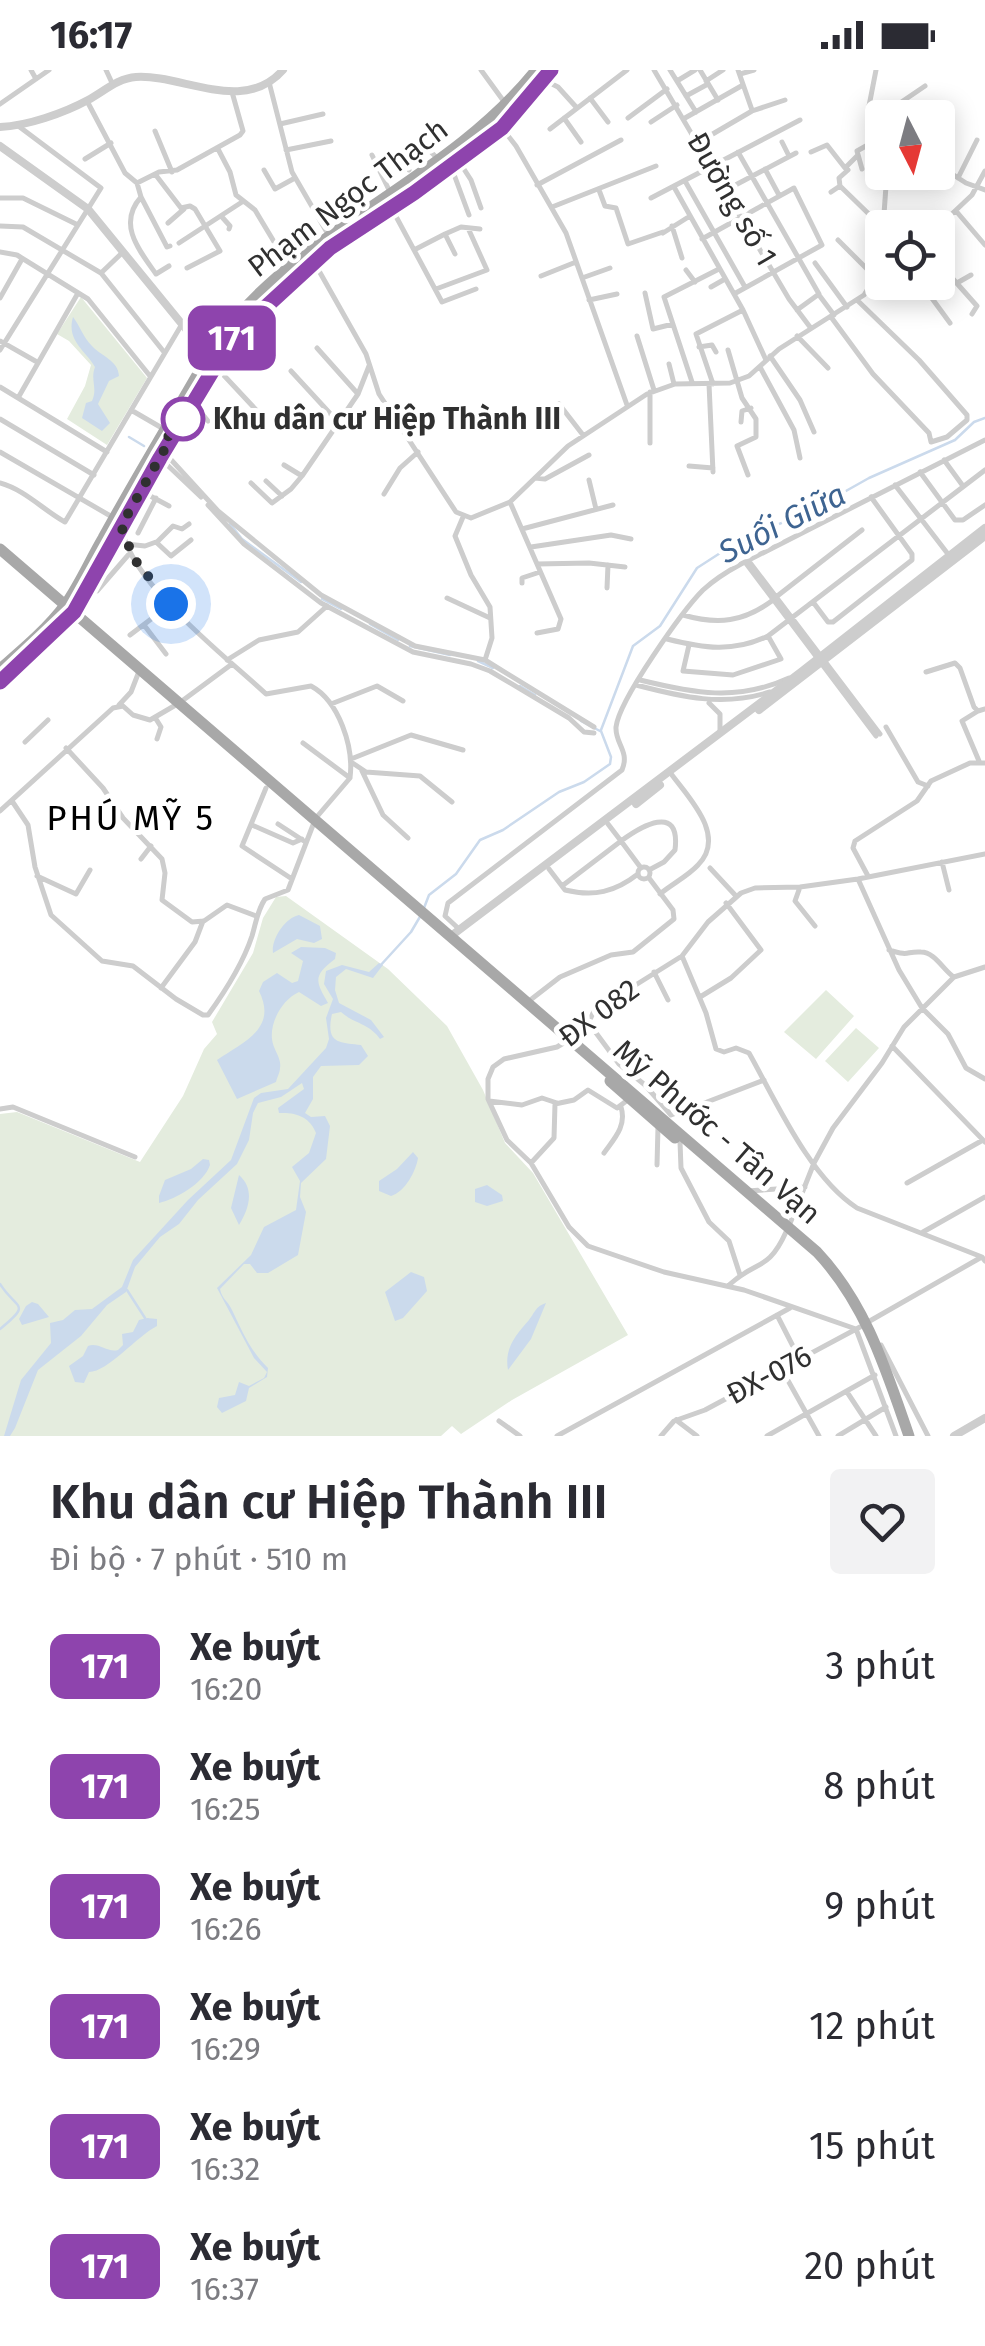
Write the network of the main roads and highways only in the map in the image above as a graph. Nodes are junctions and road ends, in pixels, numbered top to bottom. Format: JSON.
{"nodes":[{"id":1,"x":538,"y":73,"type":"edge"},
{"id":2,"x":450,"y":161,"type":"junction"},
{"id":3,"x":392,"y":202,"type":"junction"},
{"id":4,"x":310,"y":258,"type":"junction"},
{"id":5,"x":211,"y":360,"type":"junction"},
{"id":6,"x":168,"y":434,"type":"junction"},
{"id":7,"x":117,"y":522,"type":"junction"},
{"id":8,"x":0,"y":549,"type":"edge"},
{"id":9,"x":0,"y":556,"type":"edge"},
{"id":10,"x":67,"y":611,"type":"junction"},
{"id":11,"x":23,"y":655,"type":"junction"},
{"id":12,"x":0,"y":669,"type":"edge"},
{"id":13,"x":0,"y":682,"type":"edge"},
{"id":14,"x":177,"y":705,"type":"junction"},
{"id":15,"x":314,"y":822,"type":"junction"},
{"id":16,"x":422,"y":914,"type":"junction"},
{"id":17,"x":569,"y":1040,"type":"junction"},
{"id":18,"x":633,"y":1096,"type":"junction"},
{"id":19,"x":787,"y":1229,"type":"junction"},
{"id":20,"x":903,"y":1436,"type":"edge"}],
"edges":[{"from":1,"to":2,"type":"main road","name":"Phạm Ngọc Thạch"},
{"from":1,"to":2,"type":"main road","name":"Phạm Ngọc Thạch"},
{"from":2,"to":3,"type":"main road","name":"Phạm Ngọc Thạch"},
{"from":3,"to":4,"type":"main road","name":"Phạm Ngọc Thạch"},
{"from":3,"to":4,"type":"main road","name":"Phạm Ngọc Thạch"},
{"from":4,"to":5,"type":"main road","name":"Phạm Ngọc Thạch"},
{"from":4,"to":5,"type":"main road","name":"Phạm Ngọc Thạch"},
{"from":5,"to":6,"type":"main road","name":"Phạm Ngọc Thạch"},
{"from":5,"to":6,"type":"main road","name":"Phạm Ngọc Thạch"},
{"from":6,"to":7,"type":"main road","name":"Phạm Ngọc Thạch"},
{"from":6,"to":7,"type":"main road","name":"Phạm Ngọc Thạch"},
{"from":7,"to":10,"type":"main road","name":"Phạm Ngọc Thạch"},
{"from":7,"to":10,"type":"main road","name":"Phạm Ngọc Thạch"},
{"from":8,"to":10,"type":"main road","name":"Mỹ Phước - Tân Vạn"},
{"from":9,"to":10,"type":"main road","name":"Mỹ Phước - Tân Vạn"},
{"from":10,"to":11,"type":"main road","name":"Phạm Ngọc Thạch"},
{"from":10,"to":14,"type":"main road","name":"Mỹ Phước - Tân Vạn"},
{"from":10,"to":14,"type":"main road","name":"Mỹ Phước - Tân Vạn"},
{"from":11,"to":12,"type":"main road","name":"Phạm Ngọc Thạch"},
{"from":11,"to":13,"type":"main road","name":"Phạm Ngọc Thạch"},
{"from":14,"to":15,"type":"main road","name":"Mỹ Phước - Tân Vạn"},
{"from":14,"to":15,"type":"main road","name":"Mỹ Phước - Tân Vạn"},
{"from":15,"to":16,"type":"main road","name":"Mỹ Phước - Tân Vạn"},
{"from":16,"to":17,"type":"main road","name":"Mỹ Phước - Tân Vạn"},
{"from":16,"to":17,"type":"main road","name":"Mỹ Phước - Tân Vạn"},
{"from":17,"to":18,"type":"main road","name":"Mỹ Phước - Tân Vạn"},
{"from":18,"to":19,"type":"main road","name":"Mỹ Phước - Tân Vạn"},
{"from":18,"to":19,"type":"main road","name":"Mỹ Phước - Tân Vạn"},
{"from":19,"to":20,"type":"main road","name":"Mỹ Phước - Tân Vạn"}]}
